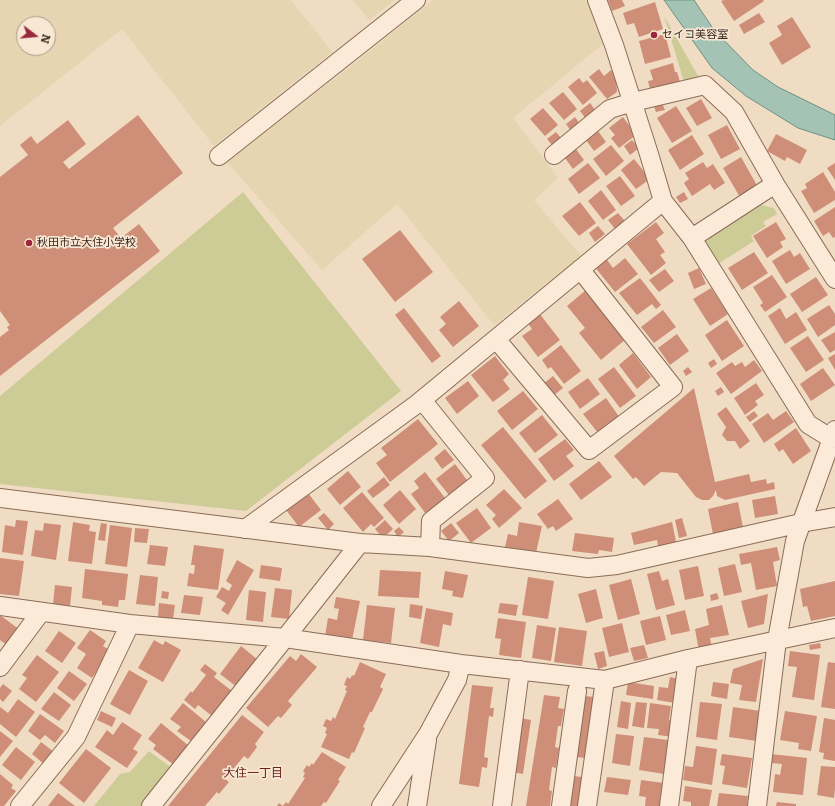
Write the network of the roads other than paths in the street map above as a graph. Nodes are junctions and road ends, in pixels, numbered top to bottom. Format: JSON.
{"nodes":[{"id":1,"x":416,"y":0,"type":"edge"},
{"id":2,"x":597,"y":0,"type":"edge"},
{"id":3,"x":633,"y":102,"type":"junction"},
{"id":4,"x":219,"y":156,"type":"dead end"},
{"id":5,"x":554,"y":156,"type":"dead end"},
{"id":6,"x":775,"y":184,"type":"junction"},
{"id":7,"x":662,"y":201,"type":"junction"},
{"id":8,"x":692,"y":238,"type":"junction"},
{"id":9,"x":580,"y":269,"type":"junction"},
{"id":10,"x":835,"y":279,"type":"edge"},
{"id":11,"x":496,"y":339,"type":"junction"},
{"id":12,"x":422,"y":400,"type":"junction"},
{"id":13,"x":833,"y":434,"type":"edge"},
{"id":14,"x":0,"y":498,"type":"edge"},
{"id":15,"x":835,"y":517,"type":"edge"},
{"id":16,"x":801,"y":523,"type":"junction"},
{"id":17,"x":245,"y":529,"type":"junction"},
{"id":18,"x":360,"y":543,"type":"junction"},
{"id":19,"x":430,"y":547,"type":"junction"},
{"id":20,"x":0,"y":606,"type":"edge"},
{"id":21,"x":41,"y":612,"type":"junction"},
{"id":22,"x":130,"y":624,"type":"junction"},
{"id":23,"x":835,"y":628,"type":"edge"},
{"id":24,"x":285,"y":638,"type":"junction"},
{"id":25,"x":777,"y":640,"type":"junction"},
{"id":26,"x":688,"y":659,"type":"junction"},
{"id":27,"x":461,"y":664,"type":"junction"},
{"id":28,"x":0,"y":667,"type":"edge"},
{"id":29,"x":520,"y":670,"type":"junction"},
{"id":30,"x":605,"y":680,"type":"junction"},
{"id":31,"x":577,"y":691,"type":"dead end"},
{"id":32,"x":428,"y":734,"type":"junction"},
{"id":33,"x":20,"y":806,"type":"edge"},
{"id":34,"x":151,"y":806,"type":"edge"},
{"id":35,"x":381,"y":806,"type":"edge"},
{"id":36,"x":417,"y":806,"type":"edge"},
{"id":37,"x":502,"y":806,"type":"edge"},
{"id":38,"x":561,"y":806,"type":"edge"},
{"id":39,"x":587,"y":806,"type":"edge"},
{"id":40,"x":669,"y":806,"type":"edge"},
{"id":41,"x":757,"y":806,"type":"edge"}],
"edges":[{"from":1,"to":4,"type":"street"},
{"from":2,"to":3,"type":"street"},
{"from":3,"to":5,"type":"street"},
{"from":3,"to":6,"type":"street"},
{"from":3,"to":7,"type":"street"},
{"from":6,"to":8,"type":"street"},
{"from":6,"to":10,"type":"street"},
{"from":7,"to":8,"type":"street"},
{"from":7,"to":9,"type":"street"},
{"from":8,"to":13,"type":"street"},
{"from":9,"to":11,"type":"street"},
{"from":9,"to":11,"type":"street"},
{"from":11,"to":12,"type":"street"},
{"from":12,"to":17,"type":"street"},
{"from":12,"to":19,"type":"street"},
{"from":13,"to":16,"type":"street"},
{"from":14,"to":17,"type":"street"},
{"from":15,"to":16,"type":"street"},
{"from":16,"to":19,"type":"street"},
{"from":16,"to":25,"type":"street"},
{"from":17,"to":18,"type":"street"},
{"from":18,"to":19,"type":"street"},
{"from":18,"to":24,"type":"street"},
{"from":20,"to":21,"type":"street"},
{"from":21,"to":22,"type":"street"},
{"from":21,"to":28,"type":"street"},
{"from":22,"to":24,"type":"street"},
{"from":22,"to":33,"type":"street"},
{"from":23,"to":25,"type":"street"},
{"from":24,"to":27,"type":"street"},
{"from":24,"to":34,"type":"street"},
{"from":25,"to":26,"type":"street"},
{"from":25,"to":41,"type":"street"},
{"from":26,"to":30,"type":"street"},
{"from":26,"to":40,"type":"street"},
{"from":27,"to":29,"type":"street"},
{"from":27,"to":32,"type":"street"},
{"from":29,"to":30,"type":"street"},
{"from":29,"to":37,"type":"street"},
{"from":30,"to":39,"type":"street"},
{"from":31,"to":38,"type":"street"},
{"from":32,"to":35,"type":"street"},
{"from":32,"to":36,"type":"street"}]}
